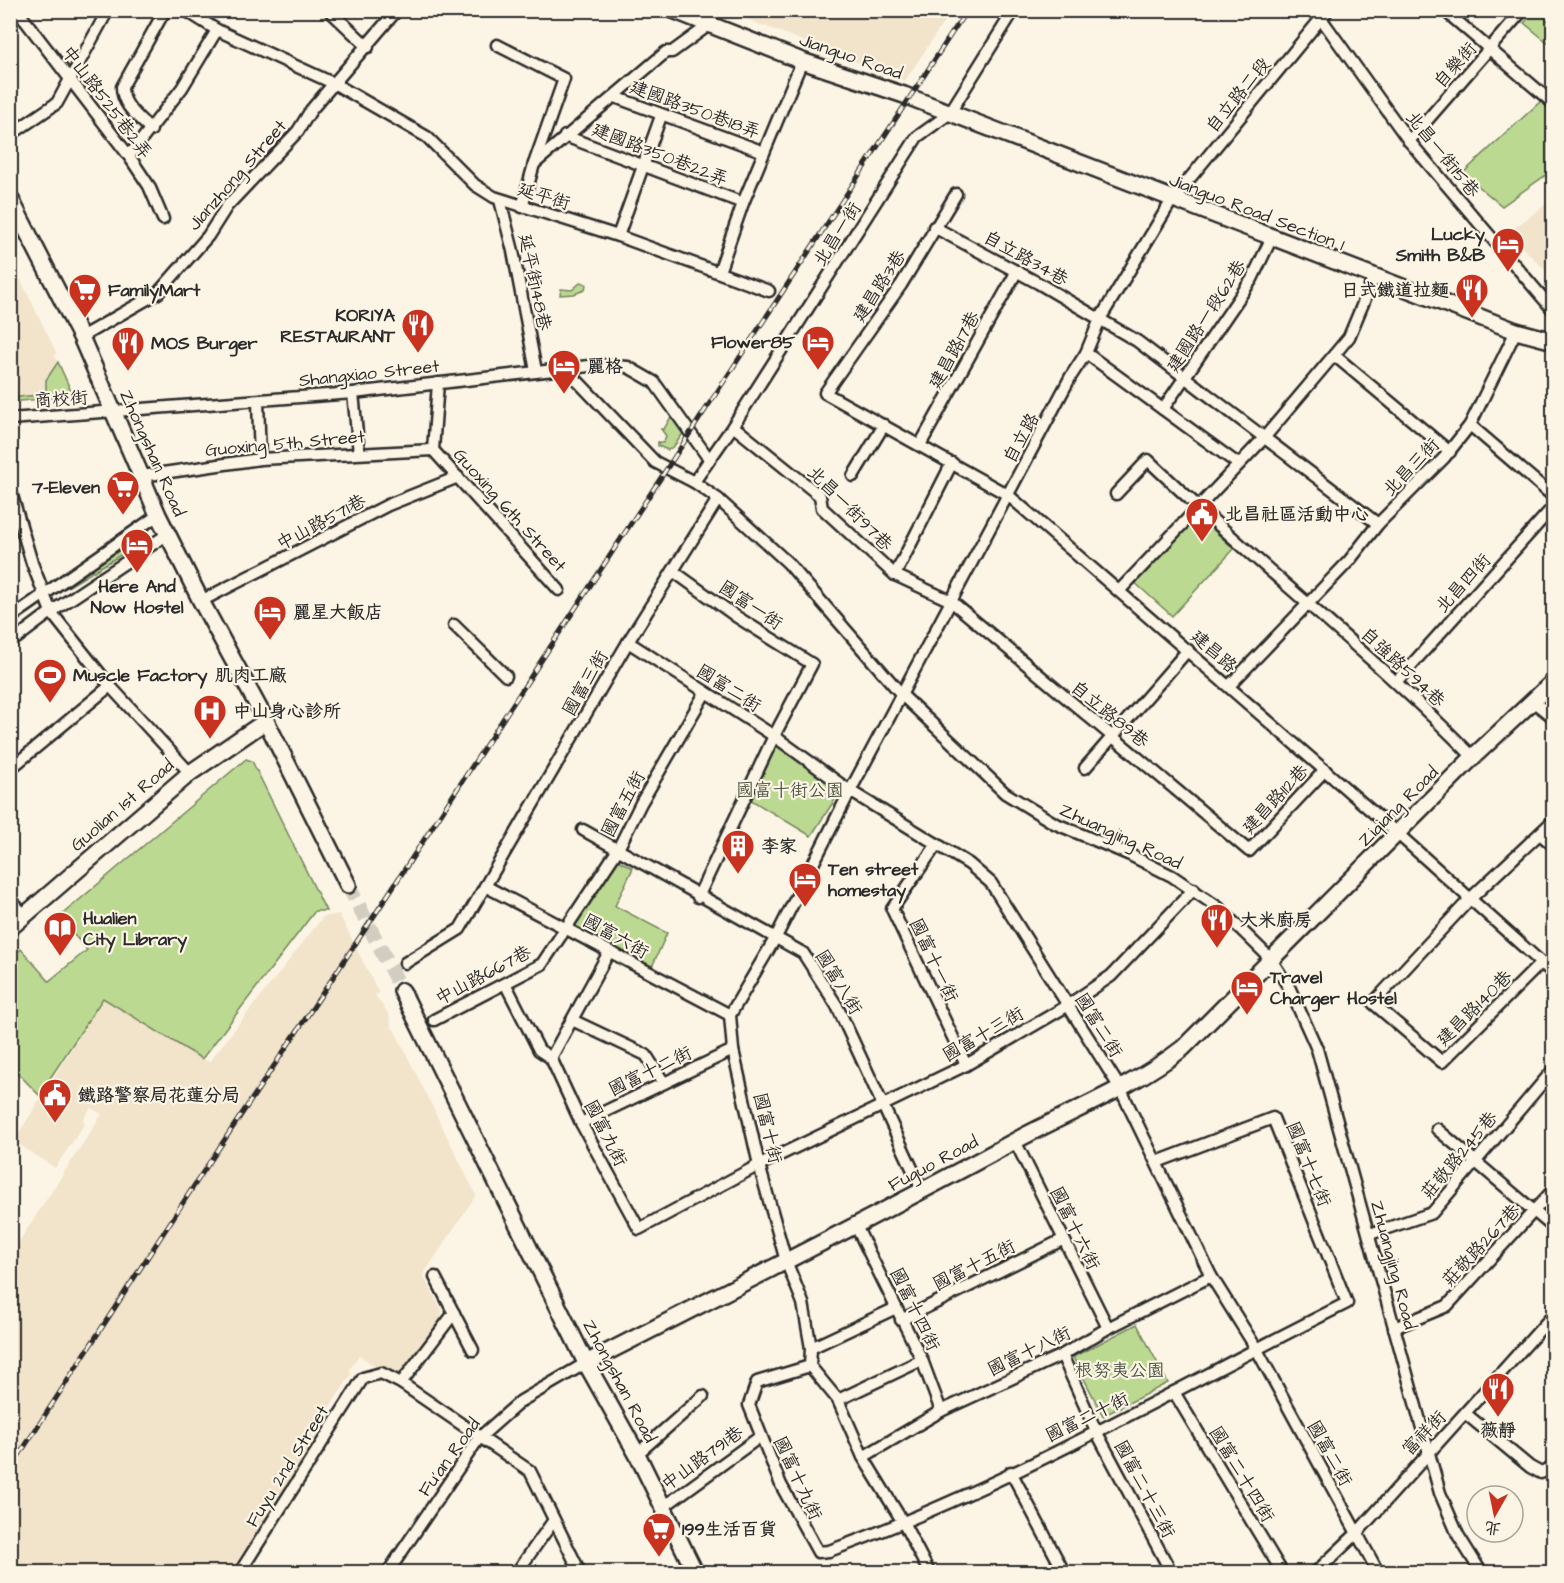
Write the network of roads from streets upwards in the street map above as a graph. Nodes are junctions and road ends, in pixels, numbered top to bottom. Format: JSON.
{"nodes":[{"id":1,"x":17,"y":10,"type":"edge"},
{"id":2,"x":108,"y":10,"type":"edge"},
{"id":3,"x":165,"y":10,"type":"edge"},
{"id":4,"x":185,"y":10,"type":"edge"},
{"id":5,"x":329,"y":10,"type":"edge"},
{"id":6,"x":398,"y":10,"type":"edge"},
{"id":7,"x":673,"y":10,"type":"edge"},
{"id":8,"x":1014,"y":10,"type":"edge"},
{"id":9,"x":1444,"y":10,"type":"edge"},
{"id":10,"x":1523,"y":10,"type":"edge"},
{"id":11,"x":1321,"y":14,"type":"edge"},
{"id":12,"x":709,"y":25,"type":"junction"},
{"id":13,"x":217,"y":30,"type":"junction"},
{"id":14,"x":497,"y":45,"type":"dead end"},
{"id":15,"x":368,"y":46,"type":"junction"},
{"id":16,"x":1491,"y":50,"type":"junction"},
{"id":17,"x":802,"y":61,"type":"junction"},
{"id":18,"x":69,"y":80,"type":"junction"},
{"id":19,"x":335,"y":84,"type":"junction"},
{"id":20,"x":615,"y":97,"type":"junction"},
{"id":21,"x":1554,"y":104,"type":"edge"},
{"id":22,"x":949,"y":114,"type":"junction"},
{"id":23,"x":662,"y":116,"type":"junction"},
{"id":24,"x":151,"y":130,"type":"junction"},
{"id":25,"x":10,"y":135,"type":"edge"},
{"id":26,"x":565,"y":136,"type":"junction"},
{"id":27,"x":1409,"y":141,"type":"junction"},
{"id":28,"x":764,"y":152,"type":"junction"},
{"id":29,"x":129,"y":156,"type":"junction"},
{"id":30,"x":534,"y":164,"type":"junction"},
{"id":31,"x":644,"y":166,"type":"junction"},
{"id":32,"x":956,"y":194,"type":"dead end"},
{"id":33,"x":10,"y":198,"type":"edge"},
{"id":34,"x":500,"y":200,"type":"junction"},
{"id":35,"x":1172,"y":200,"type":"junction"},
{"id":36,"x":743,"y":203,"type":"junction"},
{"id":37,"x":522,"y":207,"type":"junction"},
{"id":38,"x":163,"y":219,"type":"dead end"},
{"id":39,"x":934,"y":228,"type":"junction"},
{"id":40,"x":618,"y":236,"type":"junction"},
{"id":41,"x":1272,"y":237,"type":"junction"},
{"id":42,"x":1017,"y":271,"type":"junction"},
{"id":43,"x":719,"y":272,"type":"junction"},
{"id":44,"x":1374,"y":277,"type":"junction"},
{"id":45,"x":769,"y":291,"type":"dead end"},
{"id":46,"x":1554,"y":311,"type":"edge"},
{"id":47,"x":1100,"y":319,"type":"junction"},
{"id":48,"x":1516,"y":331,"type":"junction"},
{"id":49,"x":81,"y":337,"type":"junction"},
{"id":50,"x":1554,"y":341,"type":"edge"},
{"id":51,"x":1086,"y":353,"type":"junction"},
{"id":52,"x":1334,"y":355,"type":"junction"},
{"id":53,"x":567,"y":370,"type":"junction"},
{"id":54,"x":536,"y":371,"type":"junction"},
{"id":55,"x":1185,"y":378,"type":"junction"},
{"id":56,"x":438,"y":383,"type":"junction"},
{"id":57,"x":353,"y":393,"type":"junction"},
{"id":58,"x":825,"y":393,"type":"joint"},
{"id":59,"x":258,"y":401,"type":"junction"},
{"id":60,"x":1163,"y":409,"type":"junction"},
{"id":61,"x":113,"y":412,"type":"junction"},
{"id":62,"x":10,"y":419,"type":"edge"},
{"id":63,"x":884,"y":425,"type":"junction"},
{"id":64,"x":1470,"y":425,"type":"junction"},
{"id":65,"x":733,"y":426,"type":"junction"},
{"id":66,"x":1264,"y":438,"type":"junction"},
{"id":67,"x":920,"y":445,"type":"junction"},
{"id":68,"x":433,"y":450,"type":"junction"},
{"id":69,"x":1449,"y":452,"type":"junction"},
{"id":70,"x":358,"y":453,"type":"junction"},
{"id":71,"x":260,"y":459,"type":"junction"},
{"id":72,"x":709,"y":459,"type":"junction"},
{"id":73,"x":952,"y":463,"type":"junction"},
{"id":74,"x":1238,"y":464,"type":"junction"},
{"id":75,"x":142,"y":476,"type":"junction"},
{"id":76,"x":853,"y":476,"type":"dead end"},
{"id":77,"x":458,"y":477,"type":"junction"},
{"id":78,"x":694,"y":482,"type":"junction"},
{"id":79,"x":10,"y":489,"type":"edge"},
{"id":80,"x":11,"y":494,"type":"edge"},
{"id":81,"x":1116,"y":494,"type":"dead end"},
{"id":82,"x":1008,"y":495,"type":"junction"},
{"id":83,"x":1554,"y":496,"type":"edge"},
{"id":84,"x":718,"y":499,"type":"junction"},
{"id":85,"x":1197,"y":506,"type":"junction"},
{"id":86,"x":1554,"y":506,"type":"edge"},
{"id":87,"x":158,"y":515,"type":"junction"},
{"id":88,"x":1378,"y":524,"type":"junction"},
{"id":89,"x":168,"y":534,"type":"junction"},
{"id":90,"x":673,"y":571,"type":"junction"},
{"id":91,"x":895,"y":574,"type":"junction"},
{"id":92,"x":559,"y":590,"type":"dead end"},
{"id":93,"x":1119,"y":591,"type":"junction"},
{"id":94,"x":45,"y":592,"type":"junction"},
{"id":95,"x":201,"y":601,"type":"junction"},
{"id":96,"x":951,"y":601,"type":"junction"},
{"id":97,"x":1307,"y":604,"type":"junction"},
{"id":98,"x":51,"y":612,"type":"junction"},
{"id":99,"x":10,"y":618,"type":"edge"},
{"id":100,"x":454,"y":625,"type":"dead end"},
{"id":101,"x":628,"y":642,"type":"junction"},
{"id":102,"x":10,"y":643,"type":"edge"},
{"id":103,"x":1188,"y":650,"type":"junction"},
{"id":104,"x":506,"y":676,"type":"dead end"},
{"id":105,"x":1397,"y":681,"type":"junction"},
{"id":106,"x":1554,"y":681,"type":"edge"},
{"id":107,"x":110,"y":686,"type":"junction"},
{"id":108,"x":1229,"y":686,"type":"junction"},
{"id":109,"x":705,"y":693,"type":"junction"},
{"id":110,"x":903,"y":696,"type":"junction"},
{"id":111,"x":1534,"y":702,"type":"junction"},
{"id":112,"x":1554,"y":718,"type":"edge"},
{"id":113,"x":266,"y":722,"type":"junction"},
{"id":114,"x":774,"y":736,"type":"junction"},
{"id":115,"x":1111,"y":736,"type":"junction"},
{"id":116,"x":1473,"y":757,"type":"junction"},
{"id":117,"x":1085,"y":768,"type":"dead end"},
{"id":118,"x":10,"y":769,"type":"edge"},
{"id":119,"x":1325,"y":770,"type":"junction"},
{"id":120,"x":190,"y":772,"type":"junction"},
{"id":121,"x":850,"y":791,"type":"junction"},
{"id":122,"x":1554,"y":820,"type":"edge"},
{"id":123,"x":583,"y":830,"type":"dead end"},
{"id":124,"x":1398,"y":834,"type":"junction"},
{"id":125,"x":1540,"y":834,"type":"junction"},
{"id":126,"x":936,"y":844,"type":"junction"},
{"id":127,"x":1554,"y":846,"type":"edge"},
{"id":128,"x":617,"y":851,"type":"junction"},
{"id":129,"x":1248,"y":851,"type":"joint"},
{"id":130,"x":348,"y":885,"type":"tunnel mouth"},
{"id":131,"x":484,"y":886,"type":"junction"},
{"id":132,"x":1194,"y":889,"type":"junction"},
{"id":133,"x":699,"y":897,"type":"junction"},
{"id":134,"x":10,"y":899,"type":"edge"},
{"id":135,"x":1470,"y":899,"type":"junction"},
{"id":136,"x":25,"y":916,"type":"junction"},
{"id":137,"x":10,"y":928,"type":"edge"},
{"id":138,"x":566,"y":928,"type":"junction"},
{"id":139,"x":776,"y":937,"type":"junction"},
{"id":140,"x":609,"y":952,"type":"junction"},
{"id":141,"x":1270,"y":958,"type":"junction"},
{"id":142,"x":405,"y":963,"type":"dead end"},
{"id":143,"x":1541,"y":963,"type":"junction"},
{"id":144,"x":1554,"y":974,"type":"edge"},
{"id":145,"x":506,"y":985,"type":"junction"},
{"id":146,"x":402,"y":991,"type":"tunnel mouth"},
{"id":147,"x":1067,"y":1006,"type":"junction"},
{"id":148,"x":730,"y":1015,"type":"junction"},
{"id":149,"x":434,"y":1020,"type":"dead end"},
{"id":150,"x":572,"y":1020,"type":"junction"},
{"id":151,"x":734,"y":1050,"type":"junction"},
{"id":152,"x":551,"y":1058,"type":"junction"},
{"id":153,"x":966,"y":1065,"type":"junction"},
{"id":154,"x":1554,"y":1069,"type":"edge"},
{"id":155,"x":664,"y":1083,"type":"junction"},
{"id":156,"x":1120,"y":1088,"type":"junction"},
{"id":157,"x":884,"y":1105,"type":"junction"},
{"id":158,"x":581,"y":1124,"type":"junction"},
{"id":159,"x":1437,"y":1129,"type":"dead end"},
{"id":160,"x":1015,"y":1141,"type":"junction"},
{"id":161,"x":1476,"y":1161,"type":"junction"},
{"id":162,"x":1157,"y":1162,"type":"junction"},
{"id":163,"x":759,"y":1165,"type":"junction"},
{"id":164,"x":1554,"y":1189,"type":"edge"},
{"id":165,"x":923,"y":1192,"type":"junction"},
{"id":166,"x":1535,"y":1211,"type":"junction"},
{"id":167,"x":635,"y":1223,"type":"joint"},
{"id":168,"x":855,"y":1224,"type":"junction"},
{"id":169,"x":1554,"y":1228,"type":"edge"},
{"id":170,"x":1370,"y":1234,"type":"junction"},
{"id":171,"x":1062,"y":1240,"type":"junction"},
{"id":172,"x":786,"y":1261,"type":"junction"},
{"id":173,"x":1211,"y":1276,"type":"junction"},
{"id":174,"x":435,"y":1277,"type":"dead end"},
{"id":175,"x":1347,"y":1303,"type":"joint"},
{"id":176,"x":896,"y":1308,"type":"junction"},
{"id":177,"x":454,"y":1313,"type":"junction"},
{"id":178,"x":1554,"y":1314,"type":"edge"},
{"id":179,"x":901,"y":1320,"type":"junction"},
{"id":180,"x":1108,"y":1328,"type":"junction"},
{"id":181,"x":1394,"y":1328,"type":"junction"},
{"id":182,"x":811,"y":1348,"type":"junction"},
{"id":183,"x":1256,"y":1348,"type":"junction"},
{"id":184,"x":473,"y":1350,"type":"dead end"},
{"id":185,"x":1062,"y":1355,"type":"junction"},
{"id":186,"x":922,"y":1360,"type":"junction"},
{"id":187,"x":586,"y":1363,"type":"junction"},
{"id":188,"x":810,"y":1366,"type":"junction"},
{"id":189,"x":401,"y":1383,"type":"junction"},
{"id":190,"x":1174,"y":1392,"type":"junction"},
{"id":191,"x":703,"y":1395,"type":"dead end"},
{"id":192,"x":838,"y":1400,"type":"junction"},
{"id":193,"x":941,"y":1411,"type":"junction"},
{"id":194,"x":1466,"y":1414,"type":"junction"},
{"id":195,"x":1096,"y":1431,"type":"junction"},
{"id":196,"x":761,"y":1436,"type":"junction"},
{"id":197,"x":479,"y":1438,"type":"junction"},
{"id":198,"x":1429,"y":1451,"type":"junction"},
{"id":199,"x":637,"y":1454,"type":"junction"},
{"id":200,"x":863,"y":1457,"type":"junction"},
{"id":201,"x":1552,"y":1469,"type":"edge"},
{"id":202,"x":1011,"y":1472,"type":"junction"},
{"id":203,"x":662,"y":1508,"type":"junction"},
{"id":204,"x":554,"y":1520,"type":"junction"},
{"id":205,"x":904,"y":1524,"type":"junction"},
{"id":206,"x":1356,"y":1534,"type":"junction"},
{"id":207,"x":240,"y":1572,"type":"edge"},
{"id":208,"x":388,"y":1572,"type":"edge"},
{"id":209,"x":517,"y":1572,"type":"edge"},
{"id":210,"x":580,"y":1572,"type":"edge"},
{"id":211,"x":695,"y":1572,"type":"edge"},
{"id":212,"x":929,"y":1572,"type":"edge"},
{"id":213,"x":1064,"y":1572,"type":"edge"},
{"id":214,"x":1171,"y":1572,"type":"edge"},
{"id":215,"x":1282,"y":1572,"type":"edge"},
{"id":216,"x":1316,"y":1572,"type":"edge"},
{"id":217,"x":1378,"y":1572,"type":"edge"},
{"id":218,"x":1481,"y":1572,"type":"edge"}],
"edges":[{"from":1,"to":18,"type":"street","name":"中山路525巷2弄"},
{"from":2,"to":18,"type":"street"},
{"from":3,"to":24,"type":"street"},
{"from":4,"to":13,"type":"street","name":"延平街"},
{"from":5,"to":15,"type":"street"},
{"from":6,"to":15,"type":"street","name":"Jianzhong Street"},
{"from":7,"to":12,"type":"street","name":"Jianguo Road"},
{"from":8,"to":22,"type":"street","name":"北昌一街"},
{"from":9,"to":16,"type":"street"},
{"from":10,"to":16,"type":"street","name":"自樂街"},
{"from":11,"to":27,"type":"street","name":"北昌一街15巷"},
{"from":11,"to":35,"type":"street","name":"自立路二段"},
{"from":12,"to":17,"type":"street","name":"Jianguo Road"},
{"from":12,"to":20,"type":"street"},
{"from":13,"to":19,"type":"street","name":"延平街"},
{"from":13,"to":24,"type":"street"},
{"from":14,"to":30,"type":"street"},
{"from":15,"to":19,"type":"street","name":"Jianzhong Street"},
{"from":16,"to":21,"type":"street"},
{"from":16,"to":27,"type":"street","name":"自樂街"},
{"from":17,"to":22,"type":"street","name":"Jianguo Road"},
{"from":17,"to":28,"type":"street"},
{"from":18,"to":25,"type":"street"},
{"from":18,"to":29,"type":"street","name":"中山路525巷2弄"},
{"from":19,"to":34,"type":"street","name":"延平街"},
{"from":19,"to":49,"type":"street","name":"Jianzhong Street"},
{"from":20,"to":23,"type":"street","name":"建國路350巷18弄"},
{"from":20,"to":26,"type":"street"},
{"from":22,"to":35,"type":"street","name":"Jianguo Road Section 1"},
{"from":22,"to":65,"type":"street","name":"北昌一街"},
{"from":23,"to":28,"type":"street","name":"建國路350巷18弄"},
{"from":23,"to":31,"type":"street"},
{"from":24,"to":29,"type":"street"},
{"from":26,"to":30,"type":"street"},
{"from":26,"to":31,"type":"street","name":"建國路350巷22弄"},
{"from":27,"to":46,"type":"street","name":"北昌一街15巷"},
{"from":28,"to":36,"type":"street"},
{"from":29,"to":38,"type":"street","name":"中山路525巷2弄"},
{"from":30,"to":37,"type":"street"},
{"from":31,"to":36,"type":"street","name":"建國路350巷22弄"},
{"from":31,"to":40,"type":"street"},
{"from":32,"to":39,"type":"street","name":"建昌路3巷"},
{"from":33,"to":49,"type":"street","name":"Zhongshan Road"},
{"from":34,"to":37,"type":"street","name":"延平街"},
{"from":34,"to":54,"type":"street","name":"延平街148巷"},
{"from":35,"to":41,"type":"street","name":"Jianguo Road Section 1"},
{"from":35,"to":47,"type":"street","name":"自立路"},
{"from":36,"to":43,"type":"street"},
{"from":37,"to":40,"type":"street","name":"延平街"},
{"from":39,"to":42,"type":"street","name":"自立路34巷"},
{"from":39,"to":58,"type":"street","name":"建昌路3巷"},
{"from":40,"to":43,"type":"street","name":"延平街"},
{"from":41,"to":44,"type":"street","name":"Jianguo Road Section 1"},
{"from":41,"to":55,"type":"street","name":"建國路一段62巷"},
{"from":42,"to":47,"type":"street","name":"自立路34巷"},
{"from":42,"to":67,"type":"street","name":"建昌路17巷"},
{"from":43,"to":45,"type":"street","name":"延平街"},
{"from":44,"to":48,"type":"street","name":"Jianguo Road Section 1"},
{"from":44,"to":52,"type":"street"},
{"from":47,"to":51,"type":"street","name":"自立路"},
{"from":47,"to":55,"type":"street","name":"自立路34巷"},
{"from":48,"to":50,"type":"street","name":"Jianguo Road Section 1"},
{"from":48,"to":64,"type":"street","name":"北昌三街"},
{"from":49,"to":61,"type":"street","name":"Zhongshan Road"},
{"from":51,"to":60,"type":"street"},
{"from":51,"to":82,"type":"street","name":"自立路"},
{"from":52,"to":66,"type":"street"},
{"from":52,"to":69,"type":"street"},
{"from":53,"to":54,"type":"street","name":"Shangxiao Street"},
{"from":53,"to":72,"type":"street","name":"Shangxiao Street"},
{"from":53,"to":78,"type":"street","name":"Zhuangjing Road"},
{"from":54,"to":56,"type":"street","name":"Shangxiao Street"},
{"from":55,"to":60,"type":"street","name":"建國路一段62巷"},
{"from":55,"to":66,"type":"street","name":"自立路34巷"},
{"from":56,"to":57,"type":"street","name":"Shangxiao Street"},
{"from":56,"to":68,"type":"street","name":"Guoxing 6th Street"},
{"from":57,"to":59,"type":"street","name":"Shangxiao Street"},
{"from":57,"to":70,"type":"street"},
{"from":58,"to":63,"type":"street","name":"建昌路"},
{"from":59,"to":61,"type":"street","name":"Shangxiao Street"},
{"from":59,"to":71,"type":"street"},
{"from":60,"to":74,"type":"street"},
{"from":61,"to":62,"type":"street","name":"商校街"},
{"from":61,"to":75,"type":"street","name":"Zhongshan Road"},
{"from":63,"to":67,"type":"street","name":"建昌路"},
{"from":63,"to":76,"type":"street"},
{"from":64,"to":69,"type":"street","name":"北昌三街"},
{"from":64,"to":83,"type":"street"},
{"from":65,"to":72,"type":"street","name":"北昌一街"},
{"from":65,"to":91,"type":"street","name":"北昌一街97巷"},
{"from":66,"to":74,"type":"street"},
{"from":66,"to":88,"type":"street","name":"自立路34巷"},
{"from":67,"to":73,"type":"street","name":"建昌路"},
{"from":68,"to":70,"type":"street","name":"Guoxing 5th Street"},
{"from":68,"to":77,"type":"street","name":"Guoxing 6th Street"},
{"from":69,"to":88,"type":"street","name":"北昌三街"},
{"from":70,"to":71,"type":"street","name":"Guoxing 5th Street"},
{"from":71,"to":75,"type":"street","name":"Guoxing 5th Street"},
{"from":72,"to":78,"type":"street","name":"北昌一街"},
{"from":73,"to":82,"type":"street","name":"建昌路"},
{"from":73,"to":91,"type":"street"},
{"from":74,"to":85,"type":"street"},
{"from":75,"to":87,"type":"street","name":"Zhongshan Road"},
{"from":77,"to":92,"type":"street","name":"Guoxing 6th Street"},
{"from":77,"to":95,"type":"street","name":"中山路571巷"},
{"from":78,"to":84,"type":"street","name":"Zhuangjing Road"},
{"from":79,"to":80,"type":"street"},
{"from":80,"to":94,"type":"street"},
{"from":81,"to":85,"type":"street","name":"自強路594巷"},
{"from":82,"to":93,"type":"street","name":"建昌路"},
{"from":82,"to":96,"type":"street","name":"自立路"},
{"from":84,"to":90,"type":"street","name":"國富三街"},
{"from":84,"to":110,"type":"street","name":"Zhuangjing Road"},
{"from":85,"to":93,"type":"street"},
{"from":85,"to":97,"type":"street","name":"自強路594巷"},
{"from":86,"to":105,"type":"street","name":"北昌四街"},
{"from":87,"to":89,"type":"street","name":"Zhongshan Road"},
{"from":87,"to":94,"type":"street"},
{"from":88,"to":97,"type":"street","name":"北昌三街"},
{"from":89,"to":95,"type":"street","name":"Zhongshan Road"},
{"from":89,"to":98,"type":"street"},
{"from":90,"to":101,"type":"street","name":"國富三街"},
{"from":90,"to":114,"type":"street","name":"國富一街"},
{"from":91,"to":96,"type":"street","name":"北昌一街97巷"},
{"from":93,"to":103,"type":"street","name":"建昌路"},
{"from":94,"to":98,"type":"street"},
{"from":94,"to":99,"type":"street"},
{"from":95,"to":113,"type":"street","name":"Zhongshan Road"},
{"from":96,"to":110,"type":"street","name":"自立路"},
{"from":96,"to":115,"type":"street","name":"自立路89巷"},
{"from":97,"to":105,"type":"street","name":"自強路594巷"},
{"from":97,"to":108,"type":"street","name":"北昌三街"},
{"from":98,"to":102,"type":"street"},
{"from":98,"to":107,"type":"street"},
{"from":100,"to":104,"type":"street"},
{"from":101,"to":109,"type":"street","name":"國富二街"},
{"from":101,"to":131,"type":"street","name":"國富三街"},
{"from":103,"to":108,"type":"street","name":"建昌路"},
{"from":103,"to":115,"type":"street"},
{"from":105,"to":116,"type":"street","name":"自強路594巷"},
{"from":106,"to":111,"type":"street","name":"Ziqiang Road"},
{"from":107,"to":118,"type":"street"},
{"from":107,"to":120,"type":"street"},
{"from":108,"to":119,"type":"street","name":"建昌路"},
{"from":109,"to":114,"type":"street","name":"國富二街"},
{"from":109,"to":128,"type":"street","name":"國富五街"},
{"from":110,"to":121,"type":"street"},
{"from":110,"to":132,"type":"street","name":"Zhuangjing Road"},
{"from":111,"to":112,"type":"street"},
{"from":111,"to":116,"type":"street","name":"Ziqiang Road"},
{"from":113,"to":120,"type":"street","name":"Guolian 1st Road"},
{"from":113,"to":130,"type":"street","name":"Zhongshan Road"},
{"from":114,"to":121,"type":"street","name":"國富二街"},
{"from":114,"to":133,"type":"street"},
{"from":115,"to":117,"type":"street"},
{"from":115,"to":129,"type":"street","name":"自立路89巷"},
{"from":116,"to":124,"type":"street","name":"Ziqiang Road"},
{"from":119,"to":124,"type":"street","name":"建昌路"},
{"from":119,"to":129,"type":"street","name":"建昌路112巷"},
{"from":120,"to":136,"type":"street","name":"Guolian 1st Road"},
{"from":121,"to":126,"type":"street","name":"國富二街"},
{"from":121,"to":139,"type":"street"},
{"from":122,"to":125,"type":"street"},
{"from":123,"to":128,"type":"street","name":"國富八街"},
{"from":124,"to":135,"type":"street","name":"建昌路"},
{"from":124,"to":141,"type":"street","name":"Ziqiang Road"},
{"from":125,"to":127,"type":"street"},
{"from":125,"to":135,"type":"street"},
{"from":126,"to":147,"type":"street","name":"國富二街"},
{"from":126,"to":153,"type":"street","name":"國富十一街"},
{"from":128,"to":133,"type":"street","name":"國富八街"},
{"from":128,"to":138,"type":"street","name":"國富五街"},
{"from":131,"to":138,"type":"street","name":"國富六街"},
{"from":131,"to":142,"type":"street","name":"國富三街"},
{"from":132,"to":141,"type":"street","name":"Zhuangjing Road"},
{"from":132,"to":147,"type":"street","name":"國富十三街"},
{"from":133,"to":139,"type":"street","name":"國富八街"},
{"from":134,"to":136,"type":"street"},
{"from":135,"to":143,"type":"street","name":"建昌路"},
{"from":135,"to":143,"type":"street","name":"建昌路140巷"},
{"from":136,"to":137,"type":"street","name":"Guolian 1st Road"},
{"from":138,"to":140,"type":"street","name":"國富六街"},
{"from":138,"to":145,"type":"street","name":"中山路667巷"},
{"from":139,"to":148,"type":"street"},
{"from":139,"to":157,"type":"street","name":"國富八街"},
{"from":140,"to":148,"type":"street","name":"國富六街"},
{"from":140,"to":150,"type":"street"},
{"from":141,"to":156,"type":"street","name":"Fuguo Road"},
{"from":141,"to":170,"type":"street","name":"Zhuangjing Road"},
{"from":143,"to":144,"type":"street","name":"建昌路"},
{"from":145,"to":149,"type":"street","name":"中山路667巷"},
{"from":145,"to":152,"type":"street","name":"國富九街"},
{"from":146,"to":187,"type":"street","name":"Zhongshan Road"},
{"from":147,"to":153,"type":"street","name":"國富十三街"},
{"from":147,"to":156,"type":"street","name":"國富二街"},
{"from":148,"to":151,"type":"street","name":"國富十街"},
{"from":150,"to":152,"type":"street"},
{"from":150,"to":155,"type":"street"},
{"from":151,"to":155,"type":"street","name":"國富十二街"},
{"from":151,"to":163,"type":"street","name":"國富十街"},
{"from":152,"to":158,"type":"street","name":"國富九街"},
{"from":153,"to":157,"type":"street","name":"國富十三街"},
{"from":154,"to":161,"type":"street","name":"莊敬路245巷"},
{"from":155,"to":158,"type":"street","name":"國富十二街"},
{"from":156,"to":160,"type":"street","name":"Fuguo Road"},
{"from":156,"to":162,"type":"street","name":"國富二街"},
{"from":157,"to":163,"type":"street","name":"國富十三街"},
{"from":157,"to":165,"type":"street","name":"國富八街"},
{"from":158,"to":167,"type":"street","name":"國富九街"},
{"from":159,"to":161,"type":"street"},
{"from":160,"to":165,"type":"street","name":"Fuguo Road"},
{"from":160,"to":171,"type":"street","name":"國富十六街"},
{"from":161,"to":166,"type":"street"},
{"from":161,"to":170,"type":"street","name":"莊敬路245巷"},
{"from":162,"to":173,"type":"street","name":"國富二街"},
{"from":162,"to":175,"type":"street","name":"國富十七街"},
{"from":163,"to":167,"type":"street","name":"國富十三街"},
{"from":163,"to":172,"type":"street","name":"國富十街"},
{"from":164,"to":166,"type":"street","name":"莊敬路267巷"},
{"from":165,"to":168,"type":"street","name":"Fuguo Road"},
{"from":166,"to":169,"type":"street"},
{"from":166,"to":181,"type":"street","name":"莊敬路267巷"},
{"from":168,"to":172,"type":"street","name":"Fuguo Road"},
{"from":168,"to":176,"type":"street","name":"國富十四街"},
{"from":170,"to":181,"type":"street","name":"Zhuangjing Road"},
{"from":171,"to":179,"type":"street","name":"國富十五街"},
{"from":171,"to":180,"type":"street","name":"國富十六街"},
{"from":172,"to":182,"type":"street","name":"國富十街"},
{"from":172,"to":187,"type":"street","name":"Fuguo Road"},
{"from":173,"to":180,"type":"street","name":"國富十八街"},
{"from":173,"to":183,"type":"street","name":"國富二街"},
{"from":174,"to":177,"type":"street"},
{"from":175,"to":183,"type":"street","name":"國富二十街"},
{"from":176,"to":179,"type":"street","name":"國富十四街"},
{"from":176,"to":182,"type":"street"},
{"from":177,"to":184,"type":"street"},
{"from":177,"to":189,"type":"street"},
{"from":178,"to":194,"type":"street","name":"富祥街"},
{"from":179,"to":186,"type":"street","name":"國富十四街"},
{"from":180,"to":185,"type":"street","name":"國富十八街"},
{"from":181,"to":198,"type":"street","name":"Zhuangjing Road"},
{"from":182,"to":188,"type":"street","name":"國富十街"},
{"from":183,"to":190,"type":"street","name":"國富二十街"},
{"from":183,"to":206,"type":"street","name":"國富二街"},
{"from":185,"to":193,"type":"street","name":"國富十八街"},
{"from":185,"to":195,"type":"street","name":"國富二十三街"},
{"from":186,"to":192,"type":"street"},
{"from":186,"to":193,"type":"street","name":"國富十四街"},
{"from":187,"to":197,"type":"street","name":"Fu’an Road"},
{"from":187,"to":199,"type":"street","name":"Zhongshan Road"},
{"from":188,"to":192,"type":"street"},
{"from":188,"to":196,"type":"street","name":"國富十九街"},
{"from":189,"to":197,"type":"street"},
{"from":189,"to":207,"type":"street","name":"Fuyu 2nd Street"},
{"from":190,"to":195,"type":"street","name":"國富二十街"},
{"from":190,"to":215,"type":"street","name":"國富二十四街"},
{"from":191,"to":199,"type":"street"},
{"from":192,"to":200,"type":"street"},
{"from":193,"to":200,"type":"street","name":"國富十八街"},
{"from":194,"to":198,"type":"street","name":"富祥街"},
{"from":194,"to":201,"type":"street"},
{"from":195,"to":202,"type":"street","name":"國富二十街"},
{"from":195,"to":214,"type":"street","name":"國富二十三街"},
{"from":196,"to":203,"type":"street","name":"中山路791巷"},
{"from":196,"to":205,"type":"street","name":"國富十九街"},
{"from":197,"to":204,"type":"street"},
{"from":197,"to":208,"type":"street","name":"Fu’an Road"},
{"from":198,"to":206,"type":"street","name":"富祥街"},
{"from":198,"to":218,"type":"street","name":"Zhuangjing Road"},
{"from":199,"to":203,"type":"street","name":"Zhongshan Road"},
{"from":200,"to":205,"type":"street"},
{"from":202,"to":205,"type":"street","name":"國富二十街"},
{"from":202,"to":213,"type":"street"},
{"from":203,"to":211,"type":"street","name":"Zhongshan Road"},
{"from":204,"to":209,"type":"street"},
{"from":204,"to":210,"type":"street"},
{"from":205,"to":212,"type":"street"},
{"from":206,"to":216,"type":"street","name":"富祥街"},
{"from":206,"to":217,"type":"street","name":"國富二街"}]}
